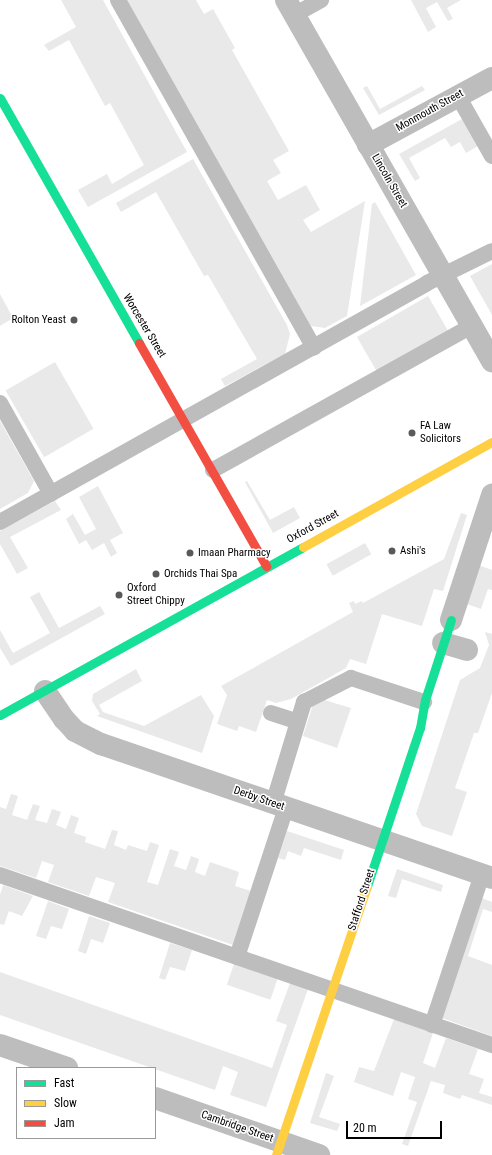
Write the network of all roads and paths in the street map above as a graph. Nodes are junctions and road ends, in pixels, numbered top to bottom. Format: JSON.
{"nodes":[{"id":1,"x":118,"y":0,"type":"edge"},
{"id":2,"x":321,"y":0,"type":"edge"},
{"id":3,"x":290,"y":8,"type":"edge"},
{"id":4,"x":492,"y":78,"type":"edge"},
{"id":5,"x":458,"y":96,"type":"junction"},
{"id":6,"x":0,"y":98,"type":"edge"},
{"id":7,"x":368,"y":145,"type":"junction"},
{"id":8,"x":492,"y":156,"type":"edge"},
{"id":9,"x":492,"y":251,"type":"edge"},
{"id":10,"x":443,"y":275,"type":"junction"},
{"id":11,"x":472,"y":326,"type":"junction"},
{"id":12,"x":314,"y":348,"type":"junction"},
{"id":13,"x":492,"y":362,"type":"edge"},
{"id":14,"x":0,"y":403,"type":"edge"},
{"id":15,"x":184,"y":420,"type":"junction"},
{"id":16,"x":492,"y":442,"type":"edge"},
{"id":17,"x":213,"y":470,"type":"junction"},
{"id":18,"x":51,"y":494,"type":"junction"},
{"id":19,"x":492,"y":495,"type":"edge"},
{"id":20,"x":0,"y":522,"type":"edge"},
{"id":21,"x":266,"y":566,"type":"junction"},
{"id":22,"x":451,"y":620,"type":"joint"},
{"id":23,"x":443,"y":643,"type":"junction"},
{"id":24,"x":467,"y":650,"type":"dead end"},
{"id":25,"x":45,"y":691,"type":"junction"},
{"id":26,"x":424,"y":702,"type":"junction"},
{"id":27,"x":2,"y":710,"type":"edge"},
{"id":28,"x":271,"y":712,"type":"dead end"},
{"id":29,"x":298,"y":722,"type":"junction"},
{"id":30,"x":280,"y":806,"type":"junction"},
{"id":31,"x":382,"y":840,"type":"junction"},
{"id":32,"x":0,"y":875,"type":"edge"},
{"id":33,"x":487,"y":877,"type":"edge"},
{"id":34,"x":237,"y":957,"type":"junction"},
{"id":35,"x":332,"y":990,"type":"junction"},
{"id":36,"x":432,"y":1025,"type":"junction"},
{"id":37,"x":0,"y":1045,"type":"edge"},
{"id":38,"x":492,"y":1045,"type":"edge"},
{"id":39,"x":64,"y":1067,"type":"edge"},
{"id":40,"x":156,"y":1098,"type":"edge"},
{"id":41,"x":278,"y":1148,"type":"edge"},
{"id":42,"x":319,"y":1155,"type":"edge"}],
"edges":[{"from":1,"to":12,"type":"lane"},
{"from":2,"to":3,"type":"lane"},
{"from":3,"to":7,"type":"street","name":"Lincoln Street"},
{"from":4,"to":5,"type":"street","name":"Monmouth Street"},
{"from":5,"to":7,"type":"street","name":"Monmouth Street"},
{"from":5,"to":8,"type":"lane"},
{"from":6,"to":15,"type":"street","name":"Worcester Street"},
{"from":7,"to":10,"type":"street","name":"Lincoln Street"},
{"from":9,"to":10,"type":"lane"},
{"from":10,"to":11,"type":"street","name":"Lincoln Street"},
{"from":10,"to":12,"type":"lane"},
{"from":11,"to":13,"type":"street","name":"Lincoln Street"},
{"from":11,"to":17,"type":"lane"},
{"from":12,"to":15,"type":"lane"},
{"from":14,"to":18,"type":"lane"},
{"from":15,"to":17,"type":"street","name":"Worcester Street"},
{"from":15,"to":18,"type":"lane"},
{"from":16,"to":21,"type":"street","name":"Oxford Street"},
{"from":17,"to":21,"type":"street","name":"Worcester Street"},
{"from":18,"to":20,"type":"lane"},
{"from":19,"to":22,"type":"street"},
{"from":21,"to":25,"type":"street","name":"Oxford Street"},
{"from":22,"to":23,"type":"street","name":"Stafford Street"},
{"from":23,"to":24,"type":"street"},
{"from":23,"to":26,"type":"street","name":"Stafford Street"},
{"from":25,"to":27,"type":"street","name":"Oxford Street"},
{"from":25,"to":30,"type":"street","name":"Derby Street"},
{"from":26,"to":29,"type":"lane"},
{"from":26,"to":31,"type":"street","name":"Stafford Street"},
{"from":28,"to":29,"type":"lane"},
{"from":29,"to":30,"type":"lane"},
{"from":30,"to":31,"type":"street","name":"Derby Street"},
{"from":30,"to":34,"type":"lane"},
{"from":31,"to":33,"type":"street","name":"Derby Street"},
{"from":31,"to":35,"type":"street","name":"Stafford Street"},
{"from":32,"to":34,"type":"lane"},
{"from":33,"to":36,"type":"lane"},
{"from":34,"to":35,"type":"lane"},
{"from":35,"to":36,"type":"lane"},
{"from":35,"to":41,"type":"street","name":"Stafford Street"},
{"from":36,"to":38,"type":"lane"},
{"from":37,"to":39,"type":"street"},
{"from":40,"to":41,"type":"street","name":"Cambridge Street"},
{"from":41,"to":42,"type":"street","name":"Cambridge Street"}]}
